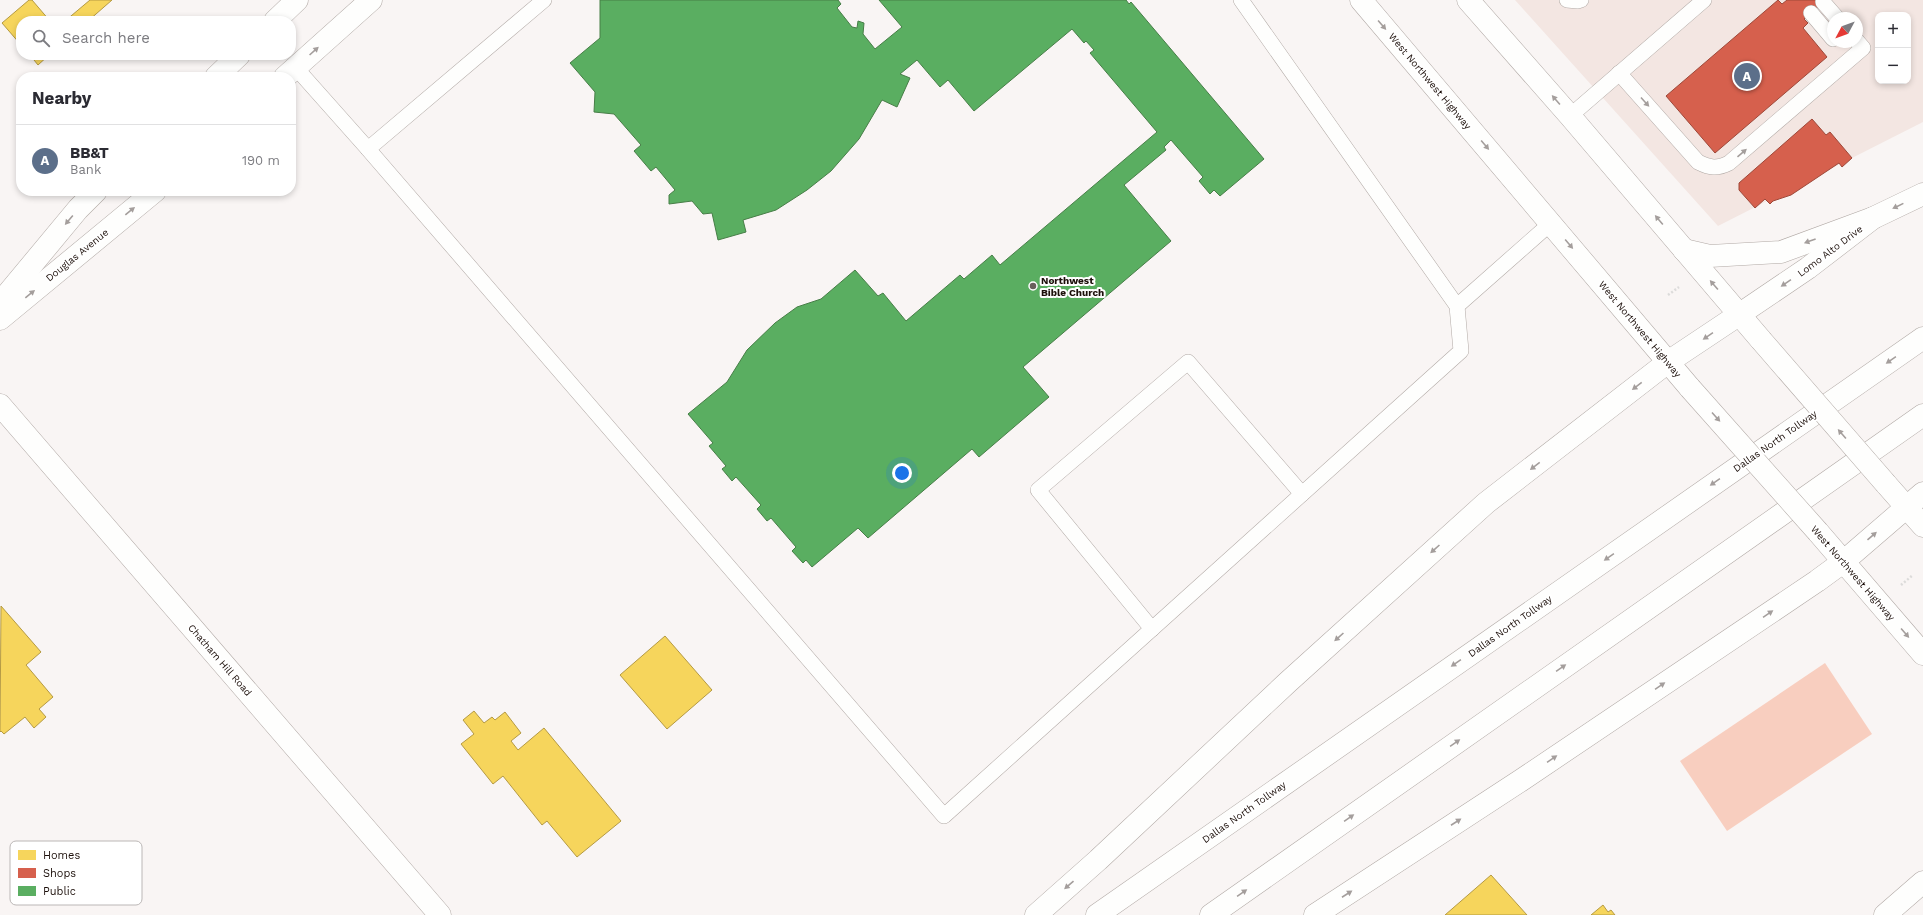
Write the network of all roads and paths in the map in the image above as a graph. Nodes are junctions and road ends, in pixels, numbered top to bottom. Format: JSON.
{"nodes":[{"id":1,"x":297,"y":0,"type":"edge"},
{"id":2,"x":371,"y":0,"type":"edge"},
{"id":3,"x":544,"y":0,"type":"edge"},
{"id":4,"x":1240,"y":0,"type":"edge"},
{"id":5,"x":1361,"y":0,"type":"edge"},
{"id":6,"x":1468,"y":0,"type":"edge"},
{"id":7,"x":1567,"y":0,"type":"edge"},
{"id":8,"x":1581,"y":0,"type":"edge"},
{"id":9,"x":1704,"y":0,"type":"edge"},
{"id":10,"x":1823,"y":2,"type":"dead end"},
{"id":11,"x":1832,"y":12,"type":"edge"},
{"id":12,"x":1810,"y":13,"type":"dead end"},
{"id":13,"x":280,"y":16,"type":"edge"},
{"id":14,"x":1827,"y":32,"type":"edge"},
{"id":15,"x":1840,"y":48,"type":"edge"},
{"id":16,"x":1863,"y":48,"type":"edge"},
{"id":17,"x":1850,"y":59,"type":"junction"},
{"id":18,"x":234,"y":60,"type":"edge"},
{"id":19,"x":221,"y":72,"type":"edge"},
{"id":20,"x":290,"y":72,"type":"edge"},
{"id":21,"x":1619,"y":73,"type":"junction"},
{"id":22,"x":296,"y":78,"type":"edge"},
{"id":23,"x":1570,"y":116,"type":"junction"},
{"id":24,"x":368,"y":149,"type":"junction"},
{"id":25,"x":1923,"y":194,"type":"edge"},
{"id":26,"x":91,"y":196,"type":"edge"},
{"id":27,"x":149,"y":196,"type":"edge"},
{"id":28,"x":1873,"y":218,"type":"junction"},
{"id":29,"x":1551,"y":224,"type":"junction"},
{"id":30,"x":1684,"y":250,"type":"junction"},
{"id":31,"x":1684,"y":282,"type":"dead end"},
{"id":32,"x":1668,"y":295,"type":"dead end"},
{"id":33,"x":0,"y":302,"type":"edge"},
{"id":34,"x":1457,"y":306,"type":"junction"},
{"id":35,"x":1740,"y":314,"type":"junction"},
{"id":36,"x":0,"y":319,"type":"edge"},
{"id":37,"x":1923,"y":338,"type":"edge"},
{"id":38,"x":1668,"y":362,"type":"junction"},
{"id":39,"x":0,"y":405,"type":"edge"},
{"id":40,"x":1923,"y":415,"type":"edge"},
{"id":41,"x":1923,"y":493,"type":"edge"},
{"id":42,"x":1302,"y":494,"type":"junction"},
{"id":43,"x":1906,"y":507,"type":"junction"},
{"id":44,"x":1923,"y":526,"type":"edge"},
{"id":45,"x":1843,"y":562,"type":"junction"},
{"id":46,"x":1913,"y":575,"type":"dead end"},
{"id":47,"x":1898,"y":588,"type":"dead end"},
{"id":48,"x":1152,"y":629,"type":"junction"},
{"id":49,"x":1923,"y":654,"type":"edge"},
{"id":50,"x":1923,"y":882,"type":"edge"},
{"id":51,"x":440,"y":915,"type":"edge"},
{"id":52,"x":1036,"y":915,"type":"edge"},
{"id":53,"x":1097,"y":915,"type":"edge"},
{"id":54,"x":1210,"y":915,"type":"edge"},
{"id":55,"x":1315,"y":915,"type":"edge"},
{"id":56,"x":1885,"y":915,"type":"edge"}],
"edges":[{"from":1,"to":13,"type":"main road"},
{"from":20,"to":2,"type":"main road","one_way":true},
{"from":3,"to":24,"type":"lane"},
{"from":4,"to":34,"type":"lane"},
{"from":5,"to":29,"type":"main road","name":"West Northwest Highway","one_way":true},
{"from":23,"to":6,"type":"main road","one_way":true},
{"from":7,"to":8,"type":"lane"},
{"from":9,"to":21,"type":"lane"},
{"from":10,"to":11,"type":"lane"},
{"from":12,"to":14,"type":"lane"},
{"from":15,"to":17,"type":"lane"},
{"from":16,"to":17,"type":"lane"},
{"from":21,"to":17,"type":"lane","one_way":true},
{"from":18,"to":19,"type":"main road"},
{"from":21,"to":23,"type":"lane"},
{"from":22,"to":24,"type":"lane"},
{"from":30,"to":23,"type":"main road","one_way":true},
{"from":24,"to":48,"type":"lane"},
{"from":25,"to":28,"type":"main road","name":"Lomo Alto Drive","one_way":true},
{"from":26,"to":33,"type":"main road","one_way":true},
{"from":36,"to":27,"type":"main road","name":"Douglas Avenue","one_way":true},
{"from":28,"to":30,"type":"main road","one_way":true},
{"from":28,"to":35,"type":"main road","name":"Lomo Alto Drive","one_way":true},
{"from":29,"to":34,"type":"lane"},
{"from":29,"to":38,"type":"main road","name":"West Northwest Highway","one_way":true},
{"from":35,"to":30,"type":"main road","one_way":true},
{"from":31,"to":32,"type":"path"},
{"from":34,"to":42,"type":"lane"},
{"from":35,"to":38,"type":"main road","name":"Lomo Alto Drive","one_way":true},
{"from":43,"to":35,"type":"main road","one_way":true,"bridge":true},
{"from":37,"to":53,"type":"main road","name":"Dallas North Tollway","one_way":true},
{"from":38,"to":45,"type":"main road","name":"West Northwest Highway","one_way":true,"bridge":true},
{"from":38,"to":52,"type":"main road","name":"Lomo Alto Drive","one_way":true},
{"from":39,"to":51,"type":"main road","name":"Chatham Hill Road"},
{"from":54,"to":40,"type":"main road","one_way":true},
{"from":41,"to":43,"type":"main road"},
{"from":42,"to":48,"type":"lane"},
{"from":42,"to":48,"type":"lane"},
{"from":43,"to":44,"type":"main road"},
{"from":45,"to":43,"type":"main road","one_way":true},
{"from":45,"to":49,"type":"main road","name":"West Northwest Highway","one_way":true},
{"from":55,"to":45,"type":"main road","one_way":true},
{"from":46,"to":47,"type":"path"},
{"from":50,"to":56,"type":"main road"}]}
